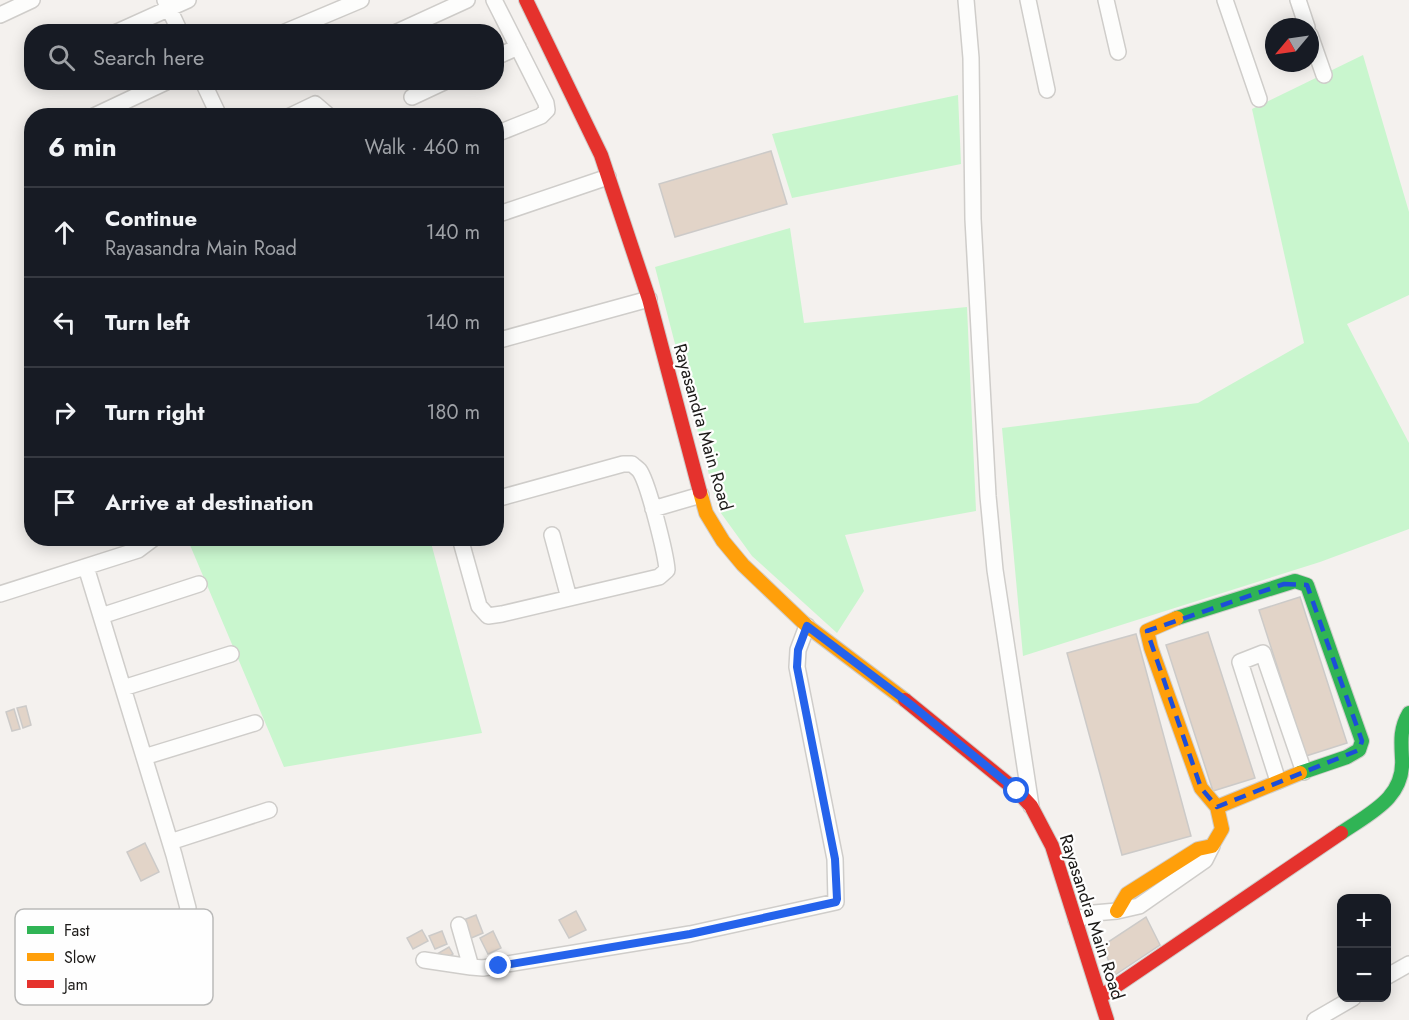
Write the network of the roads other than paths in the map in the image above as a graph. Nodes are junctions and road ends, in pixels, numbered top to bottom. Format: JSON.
{"nodes":[{"id":1,"x":32,"y":0,"type":"edge"},
{"id":2,"x":188,"y":0,"type":"edge"},
{"id":3,"x":361,"y":0,"type":"edge"},
{"id":4,"x":466,"y":0,"type":"edge"},
{"id":5,"x":494,"y":0,"type":"edge"},
{"id":6,"x":526,"y":0,"type":"edge"},
{"id":7,"x":966,"y":0,"type":"edge"},
{"id":8,"x":1028,"y":0,"type":"edge"},
{"id":9,"x":1106,"y":0,"type":"edge"},
{"id":10,"x":1225,"y":0,"type":"edge"},
{"id":11,"x":1298,"y":0,"type":"edge"},
{"id":12,"x":167,"y":4,"type":"edge"},
{"id":13,"x":0,"y":15,"type":"edge"},
{"id":14,"x":1304,"y":18,"type":"edge"},
{"id":15,"x":131,"y":24,"type":"edge"},
{"id":16,"x":176,"y":24,"type":"edge"},
{"id":17,"x":304,"y":24,"type":"edge"},
{"id":18,"x":414,"y":24,"type":"edge"},
{"id":19,"x":518,"y":47,"type":"junction"},
{"id":20,"x":1118,"y":52,"type":"dead end"},
{"id":21,"x":504,"y":53,"type":"edge"},
{"id":22,"x":1319,"y":61,"type":"edge"},
{"id":23,"x":1324,"y":75,"type":"dead end"},
{"id":24,"x":149,"y":90,"type":"edge"},
{"id":25,"x":207,"y":90,"type":"edge"},
{"id":26,"x":428,"y":90,"type":"edge"},
{"id":27,"x":1047,"y":90,"type":"dead end"},
{"id":28,"x":412,"y":98,"type":"dead end"},
{"id":29,"x":1259,"y":99,"type":"dead end"},
{"id":30,"x":111,"y":108,"type":"edge"},
{"id":31,"x":215,"y":108,"type":"edge"},
{"id":32,"x":307,"y":108,"type":"edge"},
{"id":33,"x":320,"y":108,"type":"edge"},
{"id":34,"x":504,"y":131,"type":"edge"},
{"id":35,"x":608,"y":177,"type":"junction"},
{"id":36,"x":504,"y":212,"type":"edge"},
{"id":37,"x":649,"y":299,"type":"junction"},
{"id":38,"x":504,"y":339,"type":"edge"},
{"id":39,"x":701,"y":495,"type":"junction"},
{"id":40,"x":504,"y":497,"type":"edge"},
{"id":41,"x":653,"y":509,"type":"junction"},
{"id":42,"x":552,"y":535,"type":"dead end"},
{"id":43,"x":143,"y":546,"type":"edge"},
{"id":44,"x":462,"y":546,"type":"edge"},
{"id":45,"x":86,"y":567,"type":"junction"},
{"id":46,"x":199,"y":584,"type":"dead end"},
{"id":47,"x":0,"y":594,"type":"edge"},
{"id":48,"x":569,"y":598,"type":"junction"},
{"id":49,"x":101,"y":616,"type":"junction"},
{"id":50,"x":807,"y":626,"type":"junction"},
{"id":51,"x":231,"y":654,"type":"dead end"},
{"id":52,"x":123,"y":688,"type":"junction"},
{"id":53,"x":1409,"y":713,"type":"edge"},
{"id":54,"x":255,"y":723,"type":"dead end"},
{"id":55,"x":1405,"y":739,"type":"edge"},
{"id":56,"x":144,"y":757,"type":"junction"},
{"id":57,"x":1304,"y":772,"type":"junction"},
{"id":58,"x":1278,"y":781,"type":"junction"},
{"id":59,"x":1031,"y":806,"type":"junction"},
{"id":60,"x":1217,"y":807,"type":"junction"},
{"id":61,"x":269,"y":810,"type":"dead end"},
{"id":62,"x":170,"y":842,"type":"junction"},
{"id":63,"x":1212,"y":846,"type":"joint"},
{"id":64,"x":188,"y":909,"type":"edge"},
{"id":65,"x":1076,"y":920,"type":"junction"},
{"id":66,"x":459,"y":925,"type":"dead end"},
{"id":67,"x":424,"y":960,"type":"dead end"},
{"id":68,"x":1409,"y":964,"type":"edge"},
{"id":69,"x":471,"y":967,"type":"junction"},
{"id":70,"x":1391,"y":974,"type":"edge"},
{"id":71,"x":1100,"y":998,"type":"junction"},
{"id":72,"x":1346,"y":1002,"type":"edge"},
{"id":73,"x":1107,"y":1020,"type":"edge"},
{"id":74,"x":1315,"y":1020,"type":"edge"}],
"edges":[{"from":1,"to":13,"type":"street"},
{"from":2,"to":12,"type":"street"},
{"from":3,"to":17,"type":"street"},
{"from":4,"to":18,"type":"street"},
{"from":5,"to":19,"type":"street"},
{"from":6,"to":35,"type":"street","name":"Rayasandra Main Road"},
{"from":7,"to":59,"type":"street"},
{"from":8,"to":27,"type":"street"},
{"from":9,"to":20,"type":"street"},
{"from":10,"to":29,"type":"street"},
{"from":11,"to":14,"type":"street"},
{"from":12,"to":15,"type":"street"},
{"from":12,"to":16,"type":"street"},
{"from":19,"to":21,"type":"street"},
{"from":19,"to":34,"type":"street"},
{"from":22,"to":23,"type":"street"},
{"from":24,"to":30,"type":"street"},
{"from":25,"to":31,"type":"street"},
{"from":26,"to":28,"type":"street"},
{"from":32,"to":33,"type":"street"},
{"from":35,"to":36,"type":"street"},
{"from":35,"to":37,"type":"street","name":"Rayasandra Main Road"},
{"from":37,"to":38,"type":"street"},
{"from":37,"to":39,"type":"street","name":"Rayasandra Main Road"},
{"from":39,"to":41,"type":"street"},
{"from":39,"to":50,"type":"street","name":"Rayasandra Main Road"},
{"from":40,"to":41,"type":"street"},
{"from":41,"to":48,"type":"street"},
{"from":42,"to":48,"type":"street"},
{"from":43,"to":45,"type":"street"},
{"from":44,"to":48,"type":"street"},
{"from":45,"to":47,"type":"street"},
{"from":45,"to":49,"type":"street"},
{"from":46,"to":49,"type":"street"},
{"from":49,"to":52,"type":"street"},
{"from":50,"to":59,"type":"street","name":"Rayasandra Main Road"},
{"from":50,"to":69,"type":"street"},
{"from":51,"to":52,"type":"street"},
{"from":52,"to":56,"type":"street"},
{"from":53,"to":55,"type":"street"},
{"from":54,"to":56,"type":"street"},
{"from":55,"to":71,"type":"street"},
{"from":56,"to":62,"type":"street"},
{"from":57,"to":58,"type":"street"},
{"from":57,"to":58,"type":"street"},
{"from":57,"to":60,"type":"street"},
{"from":58,"to":60,"type":"street"},
{"from":59,"to":65,"type":"street","name":"Rayasandra Main Road"},
{"from":60,"to":63,"type":"street"},
{"from":61,"to":62,"type":"street"},
{"from":62,"to":64,"type":"street"},
{"from":63,"to":65,"type":"street"},
{"from":65,"to":71,"type":"street","name":"Rayasandra Main Road"},
{"from":66,"to":69,"type":"street"},
{"from":67,"to":69,"type":"street"},
{"from":68,"to":70,"type":"street"},
{"from":71,"to":73,"type":"street","name":"Rayasandra Main Road"},
{"from":72,"to":74,"type":"street"}]}
